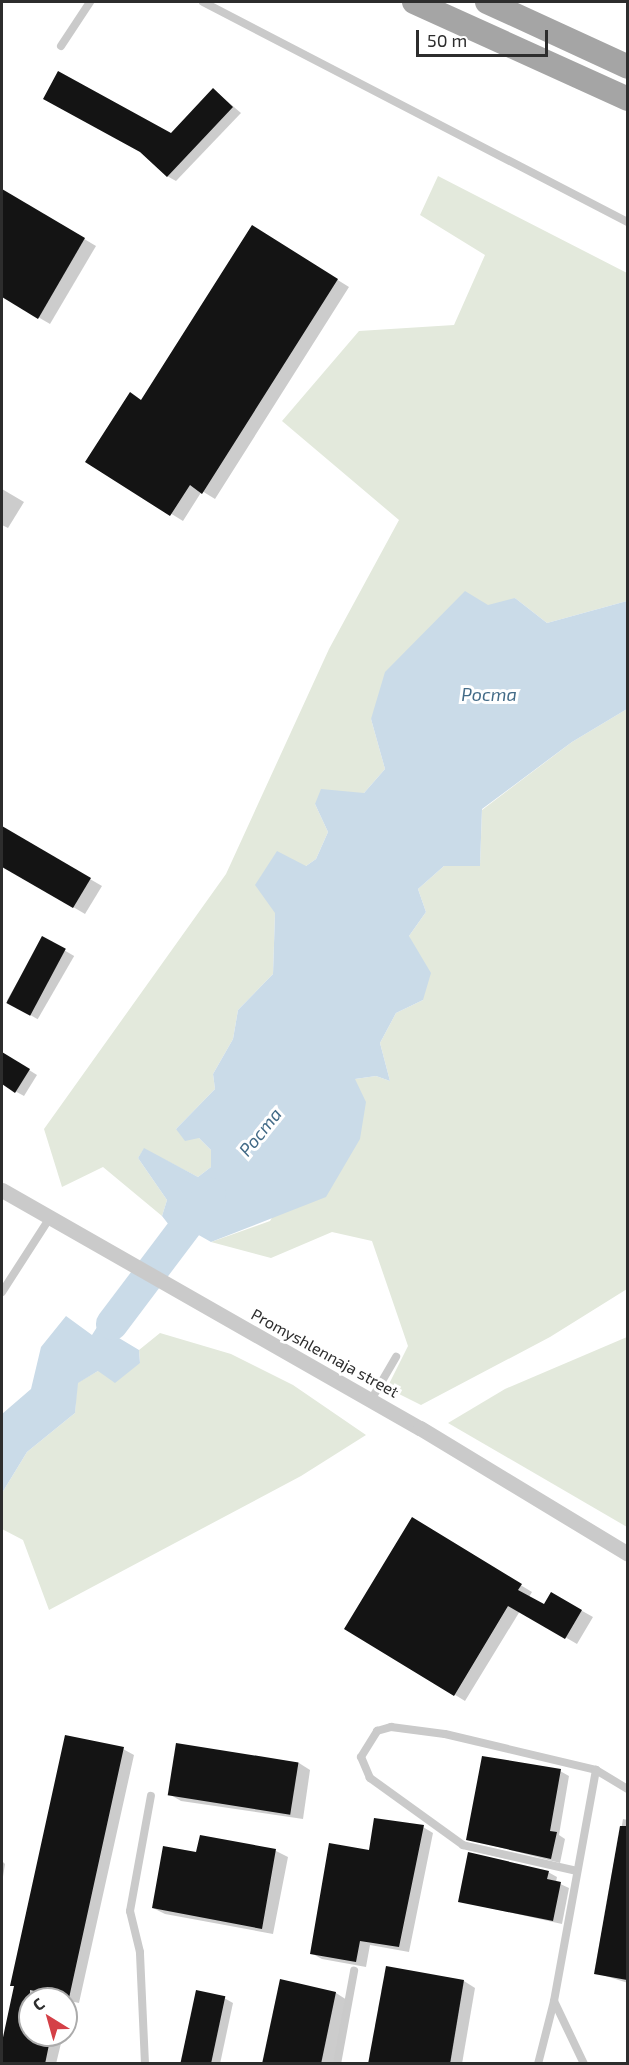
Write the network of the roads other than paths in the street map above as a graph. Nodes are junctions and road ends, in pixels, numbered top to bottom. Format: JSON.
{"nodes":[{"id":1,"x":90,"y":2,"type":"edge"},
{"id":2,"x":203,"y":2,"type":"edge"},
{"id":3,"x":414,"y":2,"type":"edge"},
{"id":4,"x":487,"y":2,"type":"edge"},
{"id":5,"x":61,"y":46,"type":"dead end"},
{"id":6,"x":627,"y":67,"type":"edge"},
{"id":7,"x":627,"y":99,"type":"edge"},
{"id":8,"x":627,"y":222,"type":"edge"},
{"id":9,"x":2,"y":1190,"type":"edge"},
{"id":10,"x":49,"y":1219,"type":"junction"},
{"id":11,"x":2,"y":1292,"type":"edge"},
{"id":12,"x":396,"y":1357,"type":"dead end"},
{"id":13,"x":371,"y":1400,"type":"junction"},
{"id":14,"x":627,"y":1554,"type":"edge"},
{"id":15,"x":596,"y":1770,"type":"junction"},
{"id":16,"x":627,"y":1789,"type":"edge"},
{"id":17,"x":151,"y":1796,"type":"dead end"},
{"id":18,"x":576,"y":1871,"type":"junction"},
{"id":19,"x":354,"y":1971,"type":"dead end"},
{"id":20,"x":554,"y":2001,"type":"junction"},
{"id":21,"x":145,"y":2064,"type":"edge"},
{"id":22,"x":337,"y":2064,"type":"edge"},
{"id":23,"x":538,"y":2064,"type":"edge"},
{"id":24,"x":584,"y":2064,"type":"edge"}],
"edges":[{"from":1,"to":5,"type":"lane"},
{"from":2,"to":8,"type":"lane"},
{"from":3,"to":7,"type":"main road"},
{"from":4,"to":6,"type":"main road"},
{"from":9,"to":10,"type":"street","name":"Promyshlennaja street"},
{"from":10,"to":11,"type":"lane"},
{"from":10,"to":13,"type":"street","name":"Promyshlennaja street"},
{"from":12,"to":13,"type":"lane"},
{"from":13,"to":14,"type":"street","name":"Promyshlennaja street"},
{"from":15,"to":16,"type":"lane"},
{"from":15,"to":18,"type":"lane"},
{"from":15,"to":18,"type":"lane"},
{"from":17,"to":21,"type":"lane"},
{"from":18,"to":20,"type":"lane"},
{"from":19,"to":22,"type":"lane"},
{"from":20,"to":23,"type":"lane"},
{"from":20,"to":24,"type":"lane"}]}
